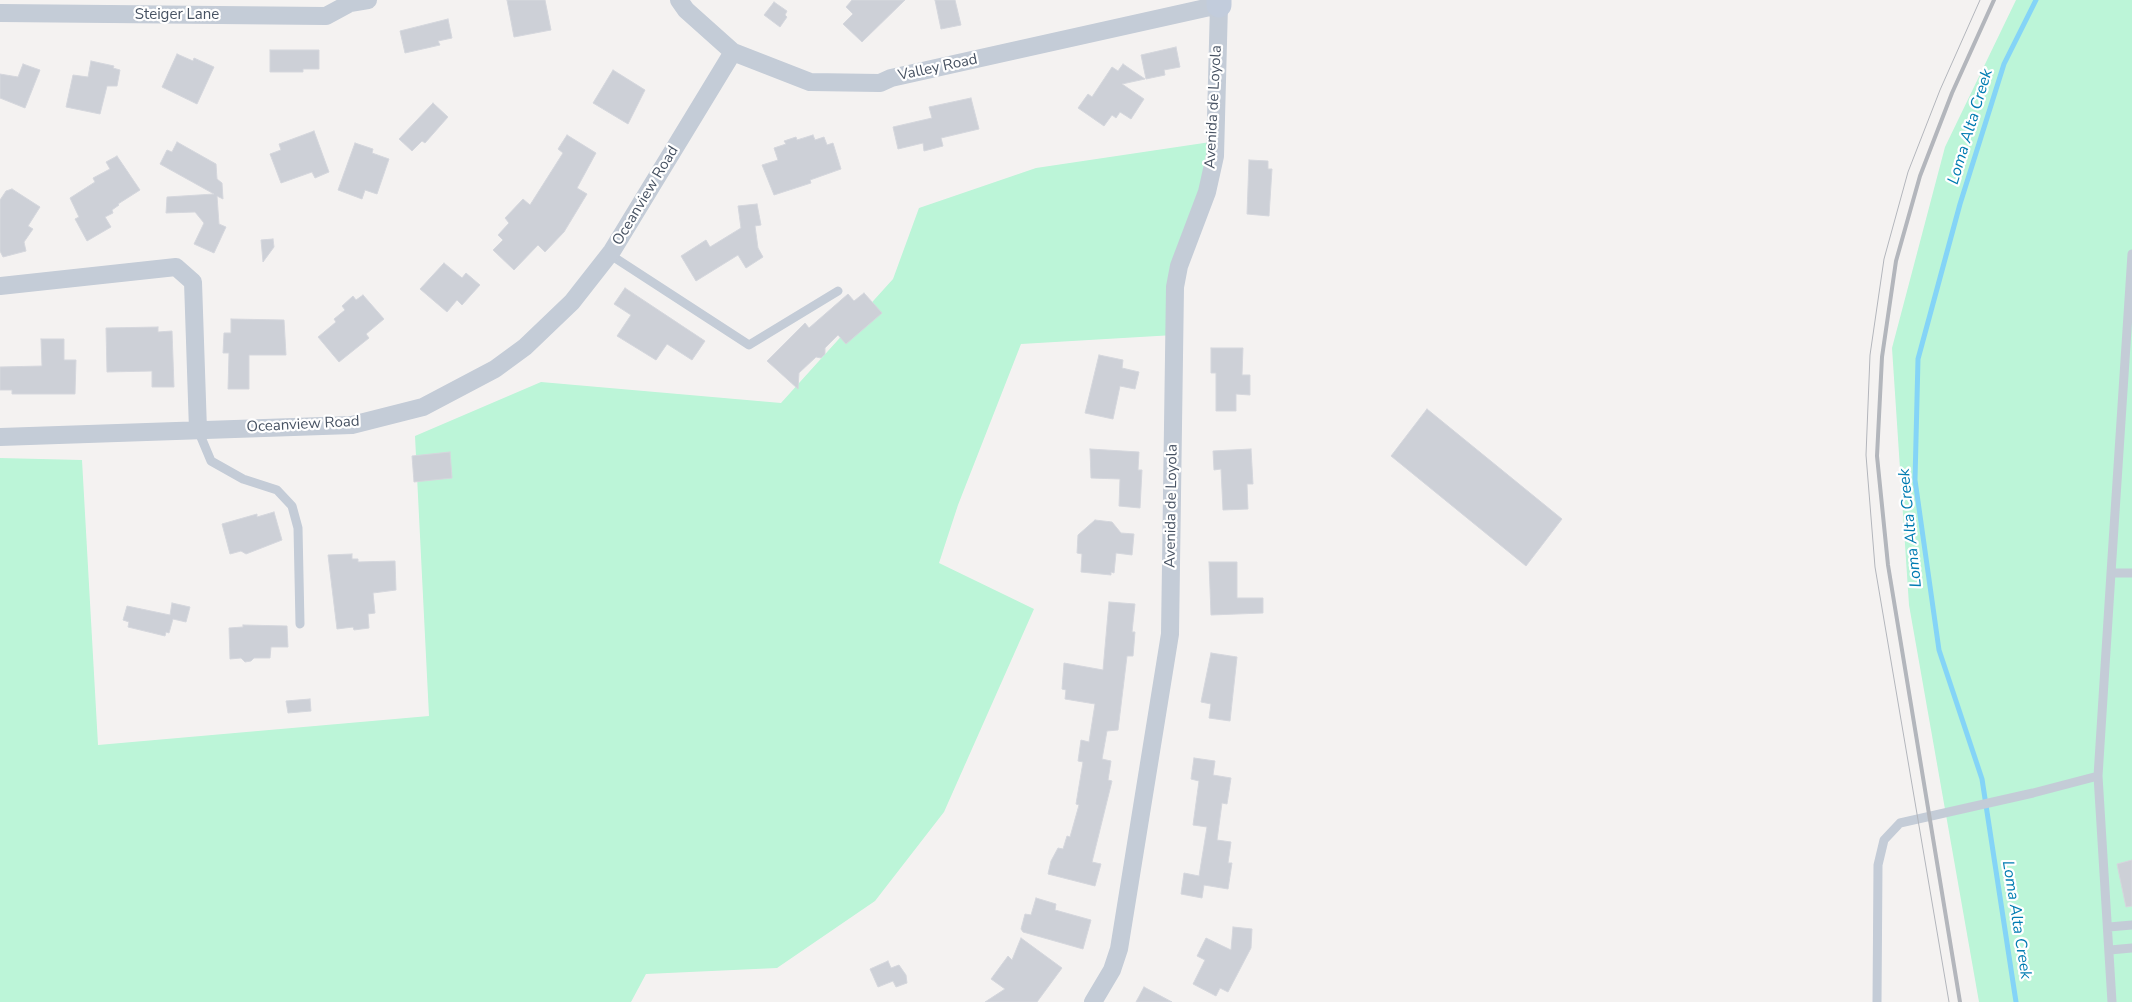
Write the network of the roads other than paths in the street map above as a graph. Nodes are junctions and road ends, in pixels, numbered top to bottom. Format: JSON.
{"nodes":[{"id":1,"x":368,"y":0,"type":"edge"},
{"id":2,"x":679,"y":0,"type":"edge"},
{"id":3,"x":347,"y":1,"type":"edge"},
{"id":4,"x":1219,"y":3,"type":"edge"},
{"id":5,"x":0,"y":14,"type":"edge"},
{"id":6,"x":733,"y":52,"type":"junction"},
{"id":7,"x":609,"y":254,"type":"junction"},
{"id":8,"x":2132,"y":254,"type":"edge"},
{"id":9,"x":0,"y":286,"type":"edge"},
{"id":10,"x":838,"y":291,"type":"dead end"},
{"id":11,"x":2129,"y":350,"type":"edge"},
{"id":12,"x":198,"y":430,"type":"junction"},
{"id":13,"x":0,"y":437,"type":"edge"},
{"id":14,"x":2111,"y":573,"type":"junction"},
{"id":15,"x":2132,"y":573,"type":"edge"},
{"id":16,"x":300,"y":624,"type":"dead end"},
{"id":17,"x":2098,"y":776,"type":"junction"},
{"id":18,"x":2132,"y":925,"type":"edge"},
{"id":19,"x":2109,"y":927,"type":"junction"},
{"id":20,"x":2132,"y":948,"type":"edge"},
{"id":21,"x":2110,"y":950,"type":"junction"},
{"id":22,"x":1093,"y":1002,"type":"edge"},
{"id":23,"x":1877,"y":1002,"type":"edge"},
{"id":24,"x":2112,"y":1002,"type":"edge"}],
"edges":[{"from":1,"to":3,"type":"street","name":"Steiger Lane"},
{"from":2,"to":6,"type":"street","name":"Valley Road"},
{"from":3,"to":5,"type":"street","name":"Steiger Lane"},
{"from":4,"to":6,"type":"street","name":"Valley Road"},
{"from":4,"to":22,"type":"street","name":"Avenida de Loyola"},
{"from":6,"to":7,"type":"street","name":"Oceanview Road"},
{"from":7,"to":10,"type":"lane"},
{"from":7,"to":12,"type":"street","name":"Oceanview Road"},
{"from":8,"to":11,"type":"lane"},
{"from":9,"to":12,"type":"street"},
{"from":11,"to":14,"type":"lane"},
{"from":12,"to":13,"type":"street","name":"Oceanview Road"},
{"from":12,"to":16,"type":"lane"},
{"from":14,"to":15,"type":"lane"},
{"from":14,"to":17,"type":"lane"},
{"from":17,"to":19,"type":"lane"},
{"from":17,"to":23,"type":"lane"},
{"from":18,"to":19,"type":"lane"},
{"from":19,"to":21,"type":"lane"},
{"from":20,"to":21,"type":"lane"},
{"from":21,"to":24,"type":"lane"}]}
